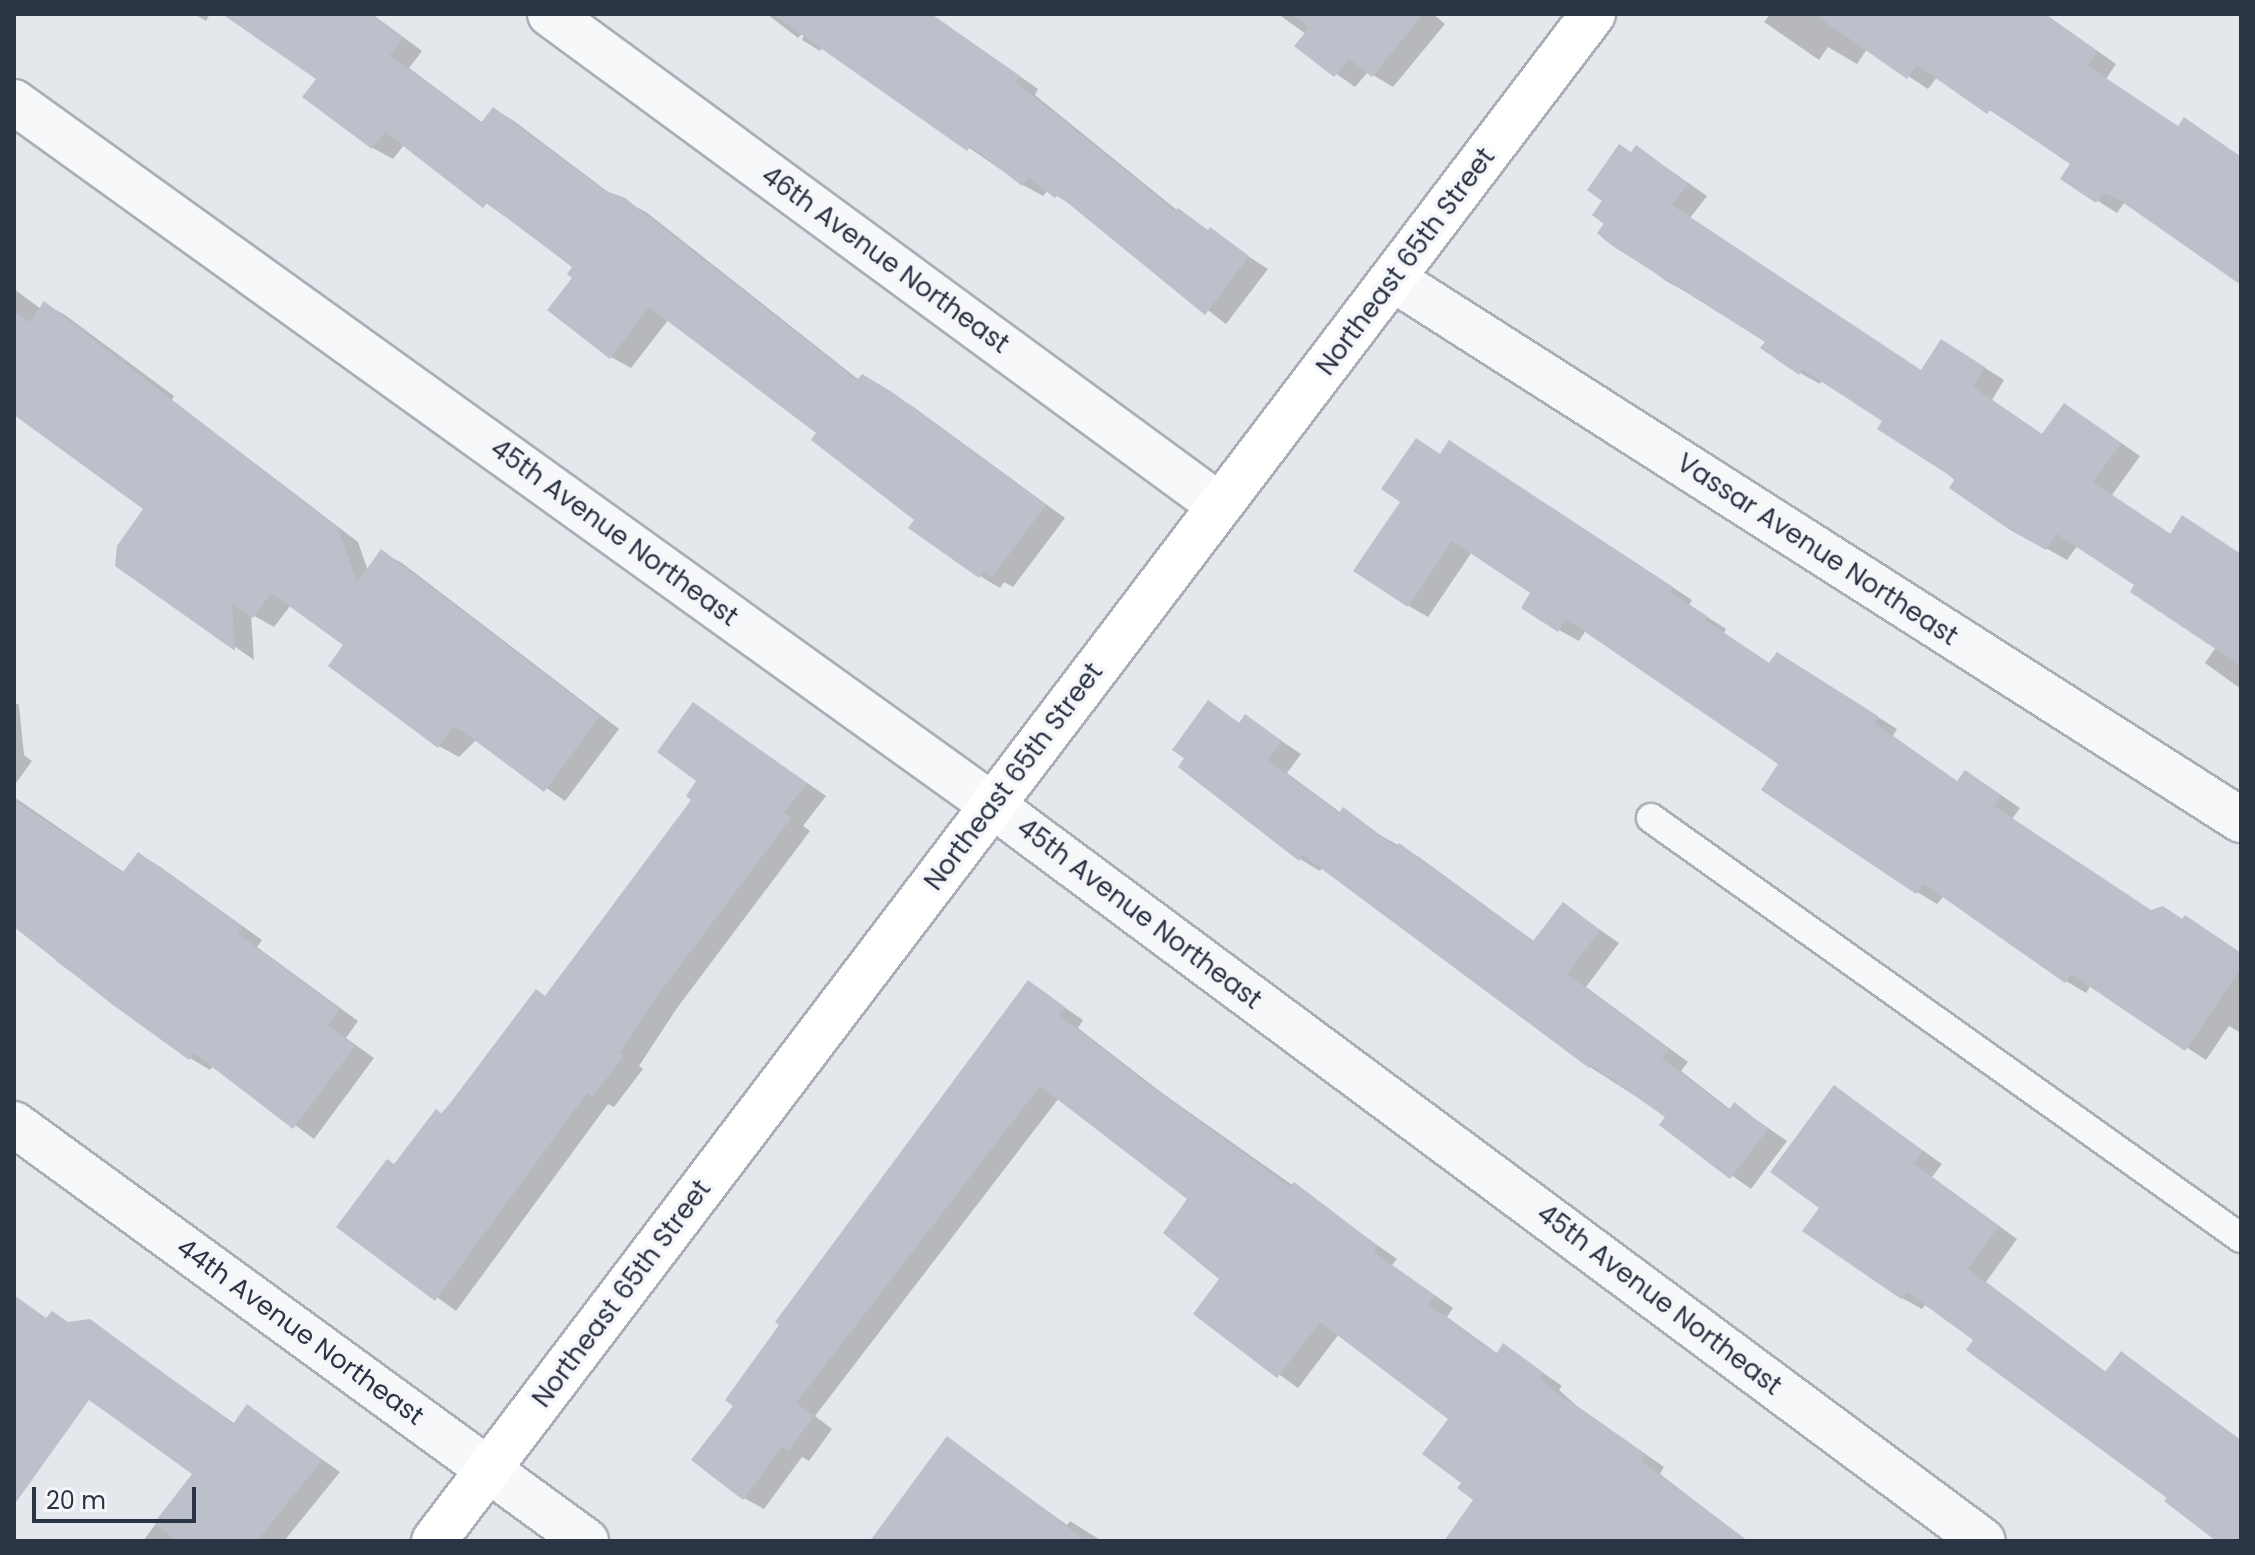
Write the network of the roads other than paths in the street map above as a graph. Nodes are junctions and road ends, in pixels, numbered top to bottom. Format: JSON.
{"nodes":[{"id":1,"x":550,"y":14,"type":"edge"},
{"id":2,"x":1593,"y":14,"type":"edge"},
{"id":3,"x":14,"y":102,"type":"edge"},
{"id":4,"x":1393,"y":279,"type":"junction"},
{"id":5,"x":1220,"y":506,"type":"junction"},
{"id":6,"x":992,"y":805,"type":"junction"},
{"id":7,"x":1651,"y":818,"type":"dead end"},
{"id":8,"x":2241,"y":820,"type":"edge"},
{"id":9,"x":14,"y":1124,"type":"edge"},
{"id":10,"x":2241,"y":1238,"type":"edge"},
{"id":11,"x":488,"y":1469,"type":"junction"},
{"id":12,"x":434,"y":1541,"type":"edge"},
{"id":13,"x":586,"y":1541,"type":"edge"},
{"id":14,"x":1983,"y":1541,"type":"edge"}],
"edges":[{"from":1,"to":5,"type":"street","name":"46th Avenue Northeast"},
{"from":2,"to":4,"type":"main road","name":"Northeast 65th Street"},
{"from":3,"to":6,"type":"street","name":"45th Avenue Northeast"},
{"from":4,"to":5,"type":"main road","name":"Northeast 65th Street"},
{"from":4,"to":8,"type":"street","name":"Vassar Avenue Northeast"},
{"from":5,"to":6,"type":"main road","name":"Northeast 65th Street"},
{"from":6,"to":11,"type":"main road","name":"Northeast 65th Street"},
{"from":6,"to":14,"type":"street","name":"45th Avenue Northeast"},
{"from":7,"to":10,"type":"lane"},
{"from":9,"to":11,"type":"street","name":"44th Avenue Northeast"},
{"from":11,"to":12,"type":"main road","name":"Northeast 65th Street"},
{"from":11,"to":13,"type":"street","name":"44th Avenue Northeast"}]}
